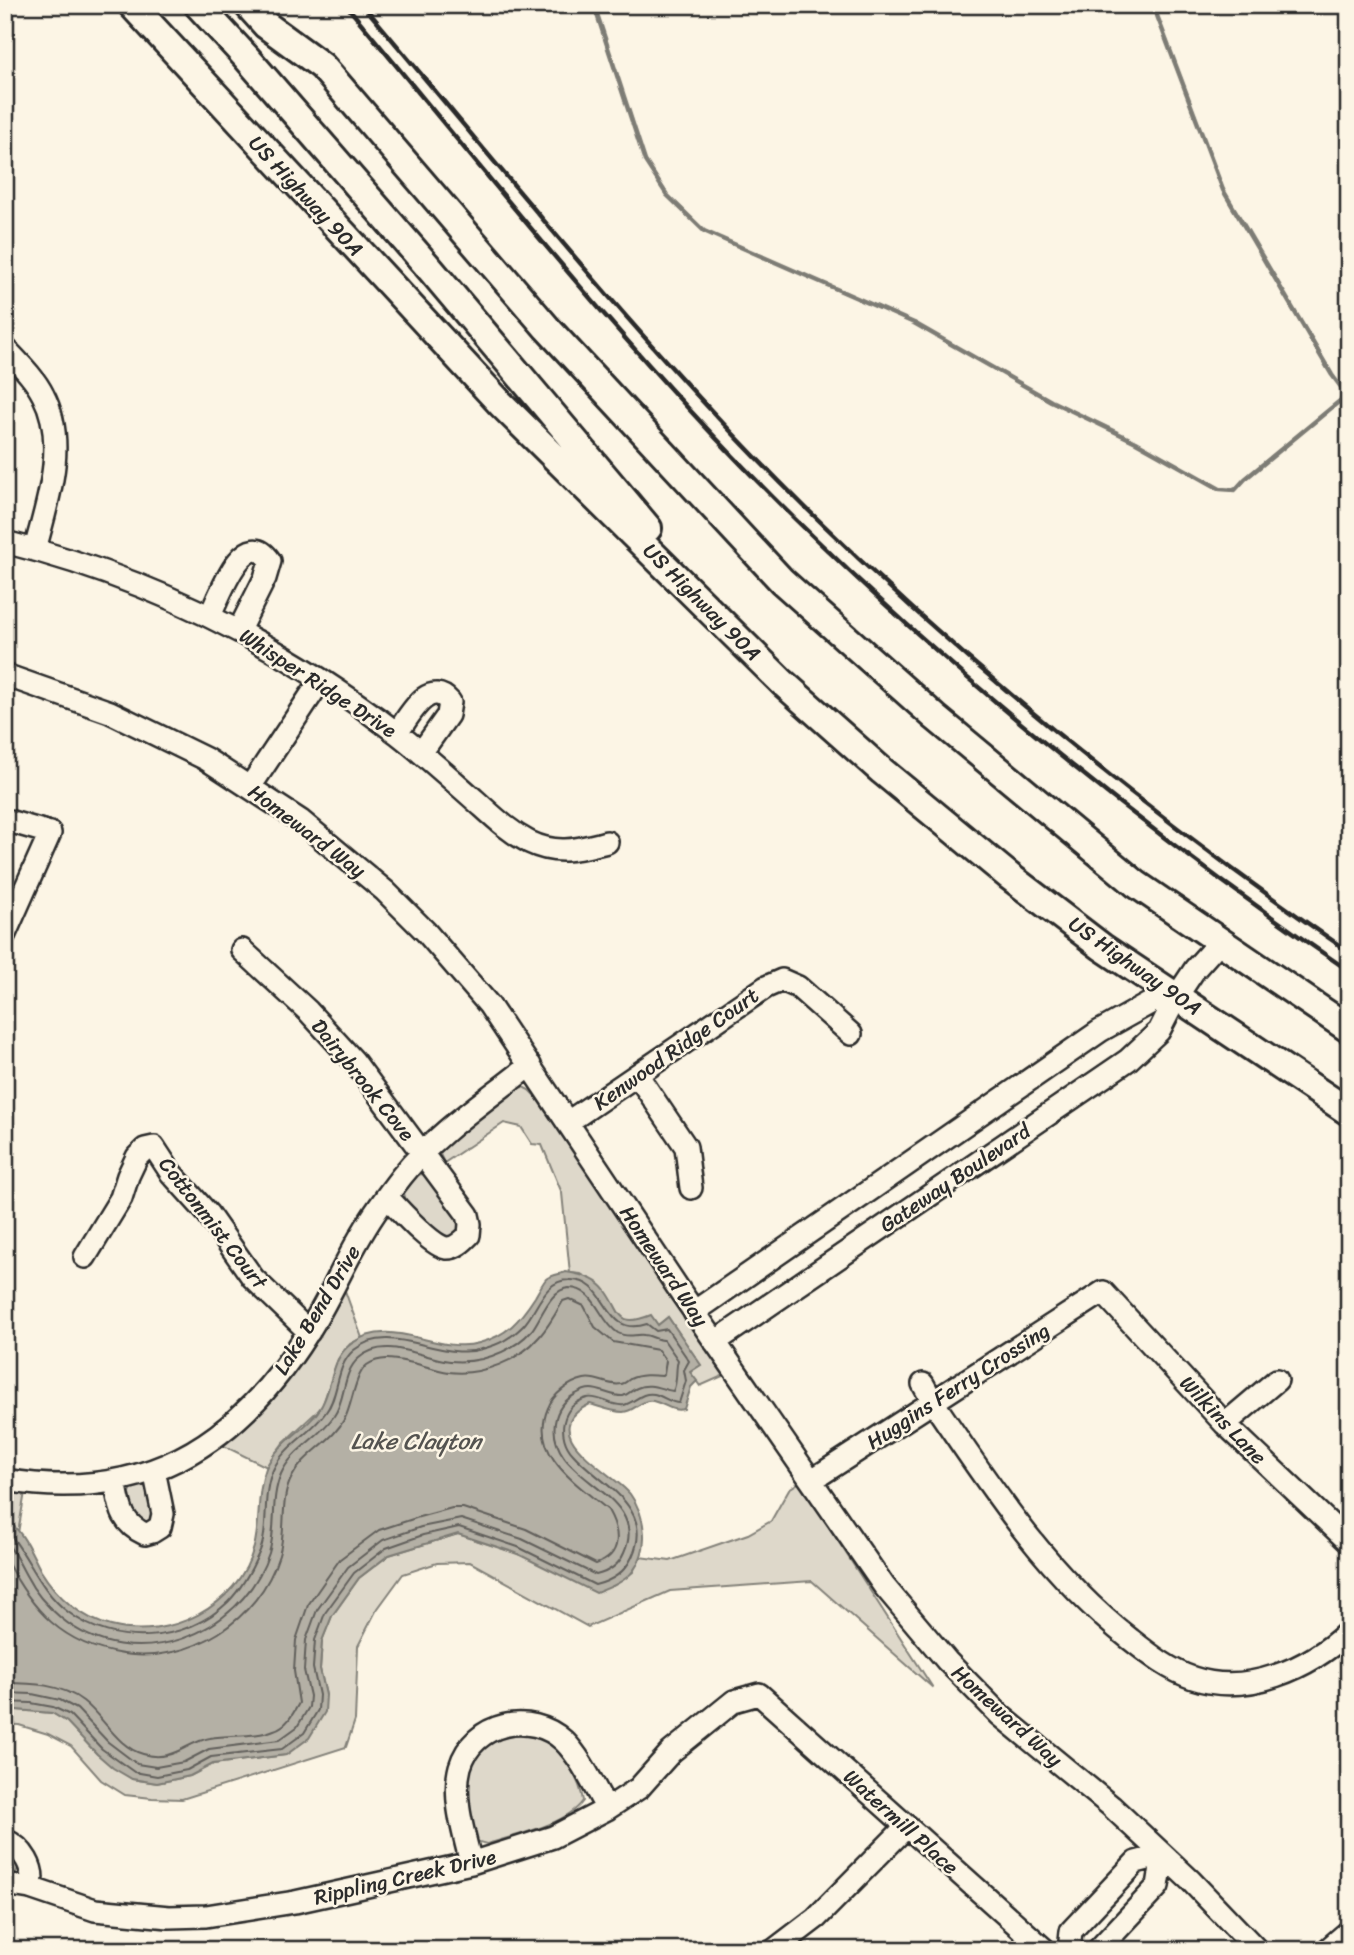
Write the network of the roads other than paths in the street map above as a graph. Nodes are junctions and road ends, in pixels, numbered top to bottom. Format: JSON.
{"nodes":[{"id":1,"x":132,"y":5,"type":"edge"},
{"id":2,"x":198,"y":5,"type":"edge"},
{"id":3,"x":247,"y":5,"type":"edge"},
{"id":4,"x":272,"y":5,"type":"edge"},
{"id":5,"x":322,"y":66,"type":"junction"},
{"id":6,"x":5,"y":348,"type":"edge"},
{"id":7,"x":5,"y":542,"type":"edge"},
{"id":8,"x":35,"y":549,"type":"junction"},
{"id":9,"x":210,"y":616,"type":"junction"},
{"id":10,"x":720,"y":620,"type":"junction"},
{"id":11,"x":239,"y":631,"type":"junction"},
{"id":12,"x":5,"y":675,"type":"edge"},
{"id":13,"x":321,"y":680,"type":"junction"},
{"id":14,"x":397,"y":733,"type":"junction"},
{"id":15,"x":421,"y":753,"type":"junction"},
{"id":16,"x":250,"y":787,"type":"junction"},
{"id":17,"x":5,"y":820,"type":"edge"},
{"id":18,"x":607,"y":842,"type":"dead end"},
{"id":19,"x":5,"y":934,"type":"edge"},
{"id":20,"x":1220,"y":941,"type":"junction"},
{"id":21,"x":242,"y":950,"type":"dead end"},
{"id":22,"x":1177,"y":996,"type":"junction"},
{"id":23,"x":1349,"y":1029,"type":"edge"},
{"id":24,"x":851,"y":1034,"type":"dead end"},
{"id":25,"x":530,"y":1065,"type":"junction"},
{"id":26,"x":638,"y":1076,"type":"junction"},
{"id":27,"x":1349,"y":1112,"type":"edge"},
{"id":28,"x":568,"y":1122,"type":"junction"},
{"id":29,"x":421,"y":1153,"type":"junction"},
{"id":30,"x":691,"y":1188,"type":"dead end"},
{"id":31,"x":387,"y":1197,"type":"junction"},
{"id":32,"x":85,"y":1257,"type":"dead end"},
{"id":33,"x":1103,"y":1292,"type":"joint"},
{"id":34,"x":694,"y":1312,"type":"junction"},
{"id":35,"x":309,"y":1332,"type":"junction"},
{"id":36,"x":715,"y":1342,"type":"junction"},
{"id":37,"x":1277,"y":1380,"type":"dead end"},
{"id":38,"x":928,"y":1393,"type":"junction"},
{"id":39,"x":1225,"y":1424,"type":"junction"},
{"id":40,"x":154,"y":1469,"type":"junction"},
{"id":41,"x":5,"y":1480,"type":"edge"},
{"id":42,"x":812,"y":1480,"type":"junction"},
{"id":43,"x":115,"y":1481,"type":"junction"},
{"id":44,"x":1349,"y":1542,"type":"edge"},
{"id":45,"x":1349,"y":1631,"type":"edge"},
{"id":46,"x":759,"y":1694,"type":"joint"},
{"id":47,"x":607,"y":1809,"type":"junction"},
{"id":48,"x":906,"y":1827,"type":"junction"},
{"id":49,"x":5,"y":1840,"type":"edge"},
{"id":50,"x":1163,"y":1855,"type":"junction"},
{"id":51,"x":471,"y":1863,"type":"junction"},
{"id":52,"x":5,"y":1884,"type":"edge"},
{"id":53,"x":30,"y":1888,"type":"junction"},
{"id":54,"x":1349,"y":1931,"type":"edge"},
{"id":55,"x":774,"y":1950,"type":"edge"},
{"id":56,"x":1045,"y":1950,"type":"edge"},
{"id":57,"x":1069,"y":1950,"type":"edge"},
{"id":58,"x":1098,"y":1950,"type":"edge"},
{"id":59,"x":1257,"y":1950,"type":"edge"},
{"id":60,"x":1327,"y":1950,"type":"edge"}],
"edges":[{"from":1,"to":10,"type":"main road","name":"US Highway 90A"},
{"from":2,"to":10,"type":"main road"},
{"from":3,"to":5,"type":"main road"},
{"from":4,"to":5,"type":"main road"},
{"from":5,"to":20,"type":"main road"},
{"from":6,"to":8,"type":"street"},
{"from":7,"to":8,"type":"street","name":"Whisper Ridge Drive"},
{"from":8,"to":9,"type":"street","name":"Whisper Ridge Drive"},
{"from":9,"to":11,"type":"street","name":"Whisper Ridge Drive"},
{"from":9,"to":11,"type":"street"},
{"from":10,"to":22,"type":"main road","name":"US Highway 90A"},
{"from":11,"to":13,"type":"street","name":"Whisper Ridge Drive"},
{"from":12,"to":16,"type":"street","name":"Homeward Way"},
{"from":13,"to":14,"type":"street","name":"Whisper Ridge Drive"},
{"from":13,"to":16,"type":"street"},
{"from":14,"to":15,"type":"street","name":"Whisper Ridge Drive"},
{"from":14,"to":15,"type":"street"},
{"from":15,"to":18,"type":"street","name":"Whisper Ridge Drive"},
{"from":16,"to":25,"type":"street","name":"Homeward Way"},
{"from":17,"to":19,"type":"street"},
{"from":20,"to":22,"type":"street","name":"Gateway Boulevard"},
{"from":20,"to":23,"type":"main road"},
{"from":21,"to":29,"type":"street","name":"Dairybrook Cove"},
{"from":22,"to":27,"type":"main road","name":"US Highway 90A"},
{"from":22,"to":34,"type":"street","name":"Gateway Boulevard"},
{"from":22,"to":36,"type":"street","name":"Gateway Boulevard"},
{"from":24,"to":26,"type":"street","name":"Kenwood Ridge Court"},
{"from":25,"to":28,"type":"street","name":"Homeward Way"},
{"from":25,"to":29,"type":"street","name":"Lake Bend Drive"},
{"from":26,"to":28,"type":"street","name":"Kenwood Ridge Court"},
{"from":26,"to":30,"type":"street"},
{"from":28,"to":34,"type":"street","name":"Homeward Way"},
{"from":29,"to":31,"type":"street","name":"Lake Bend Drive"},
{"from":29,"to":31,"type":"street"},
{"from":31,"to":35,"type":"street","name":"Lake Bend Drive"},
{"from":32,"to":35,"type":"street","name":"Cottonmist Court"},
{"from":33,"to":38,"type":"street","name":"Huggins Ferry Crossing"},
{"from":33,"to":39,"type":"street","name":"Wilkins Lane"},
{"from":34,"to":36,"type":"street","name":"Homeward Way"},
{"from":35,"to":40,"type":"street","name":"Lake Bend Drive"},
{"from":36,"to":42,"type":"street","name":"Homeward Way"},
{"from":37,"to":39,"type":"street"},
{"from":38,"to":42,"type":"street","name":"Huggins Ferry Crossing"},
{"from":38,"to":45,"type":"street"},
{"from":39,"to":44,"type":"street","name":"Wilkins Lane"},
{"from":40,"to":43,"type":"street","name":"Lake Bend Drive"},
{"from":40,"to":43,"type":"street"},
{"from":41,"to":43,"type":"street","name":"Lake Bend Drive"},
{"from":42,"to":50,"type":"street","name":"Homeward Way"},
{"from":46,"to":47,"type":"street","name":"Rippling Creek Drive"},
{"from":46,"to":48,"type":"street","name":"Watermill Place"},
{"from":47,"to":51,"type":"street","name":"Rippling Creek Drive"},
{"from":47,"to":51,"type":"street"},
{"from":48,"to":55,"type":"street"},
{"from":48,"to":56,"type":"street","name":"Watermill Place"},
{"from":49,"to":53,"type":"street"},
{"from":50,"to":57,"type":"street"},
{"from":50,"to":58,"type":"street"},
{"from":50,"to":59,"type":"street","name":"Homeward Way"},
{"from":51,"to":53,"type":"street","name":"Rippling Creek Drive"},
{"from":52,"to":53,"type":"street","name":"Rippling Creek Drive"},
{"from":54,"to":60,"type":"street"}]}
